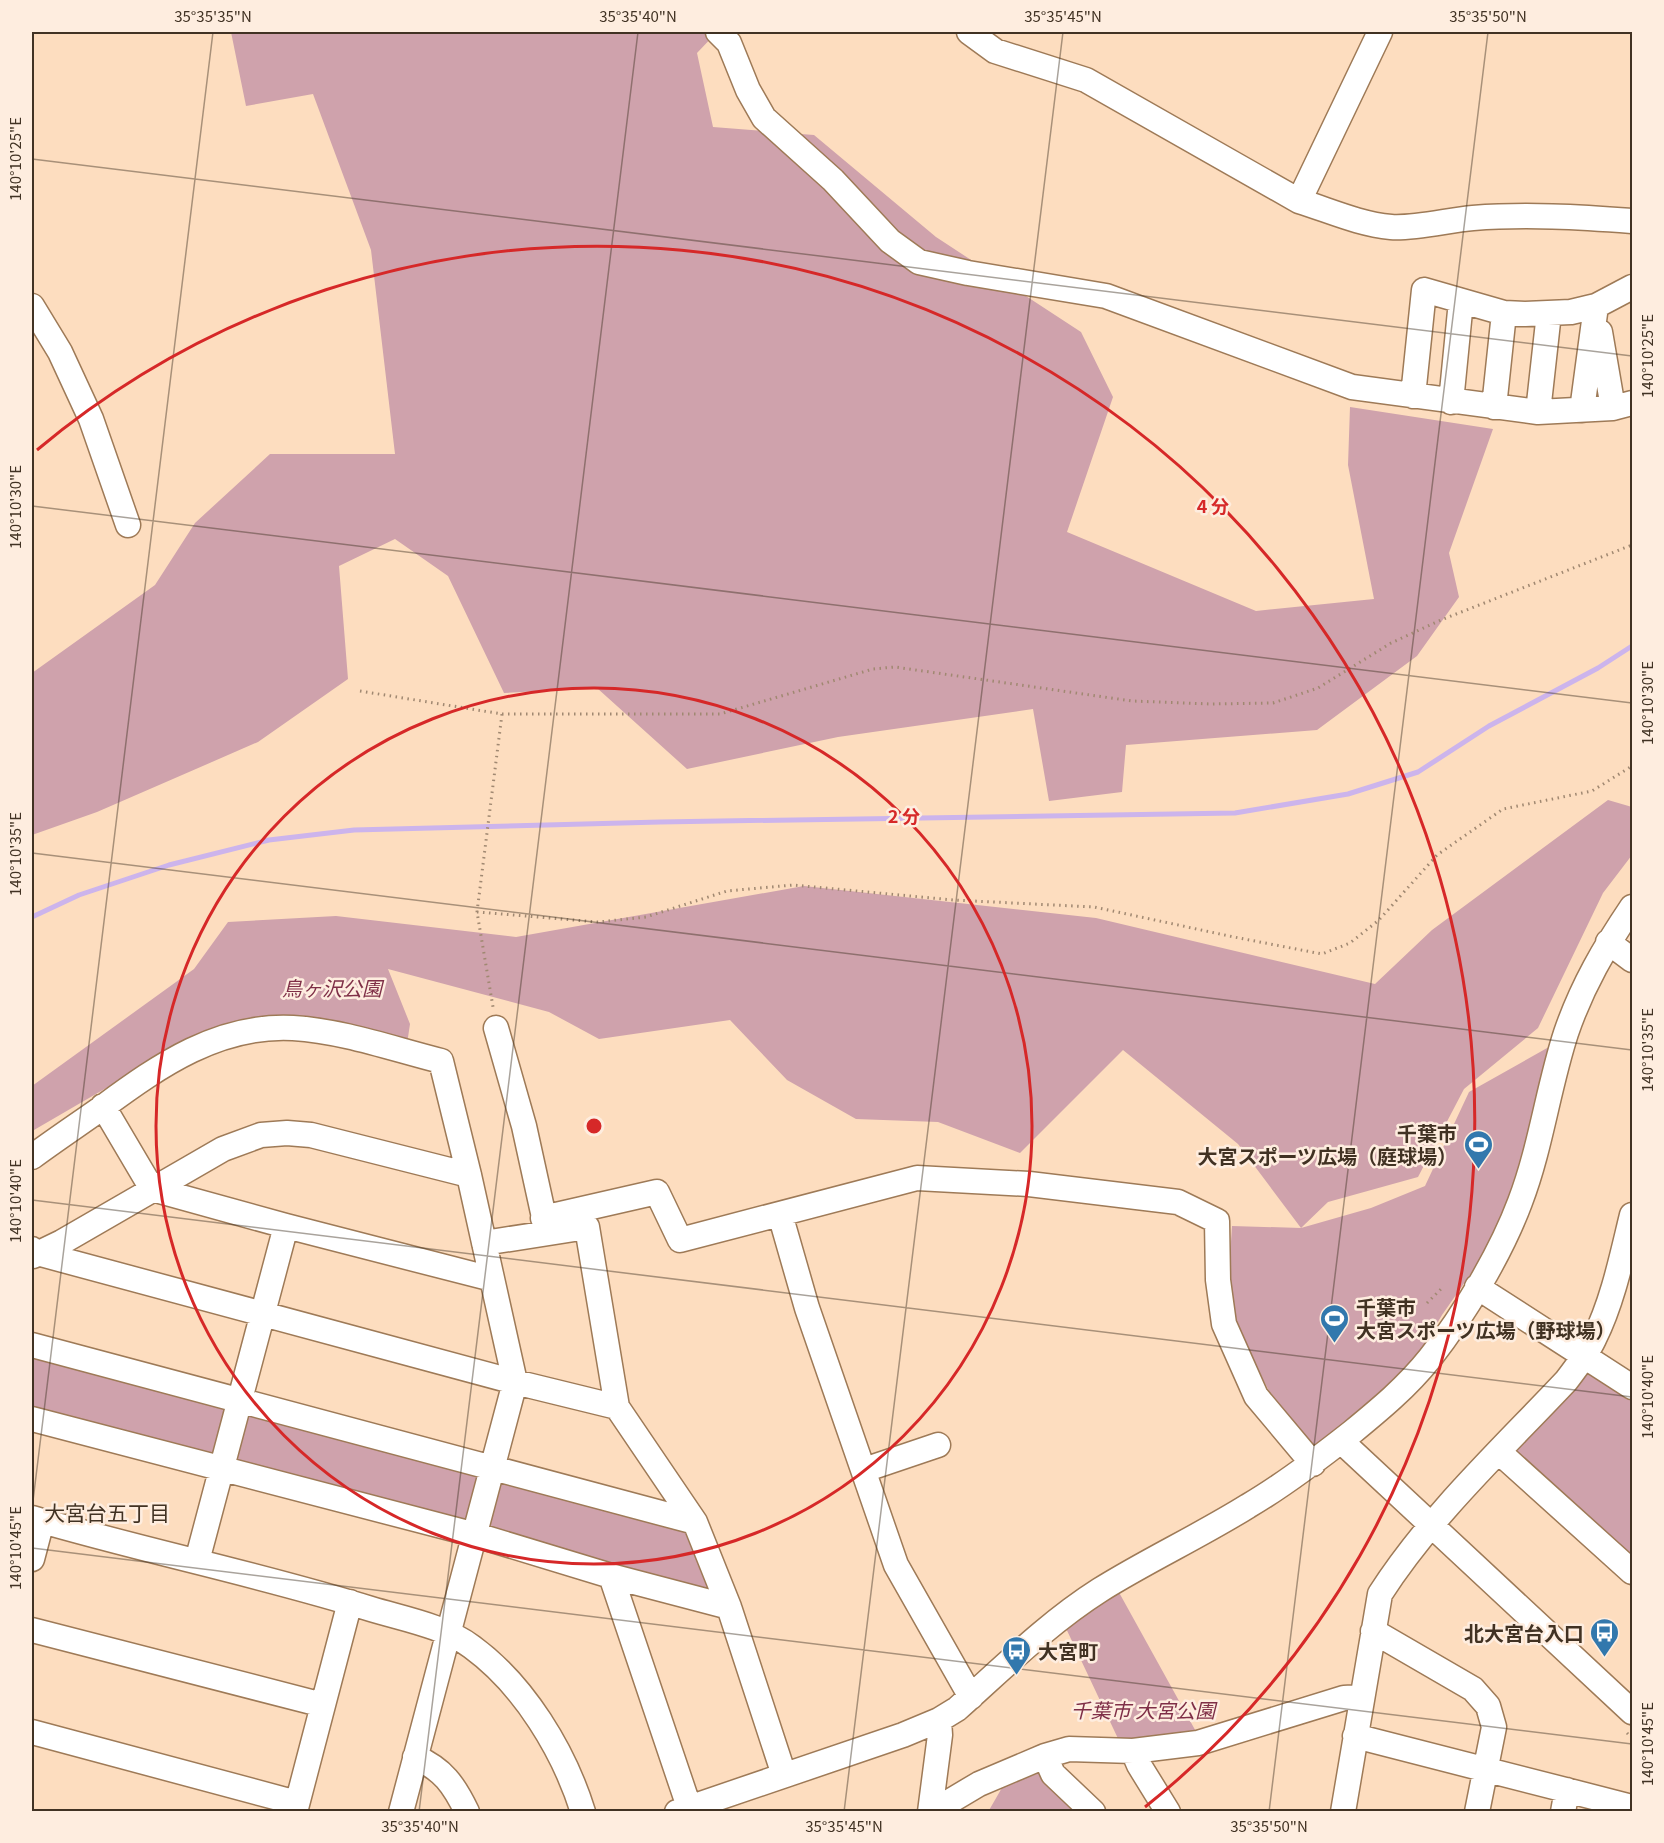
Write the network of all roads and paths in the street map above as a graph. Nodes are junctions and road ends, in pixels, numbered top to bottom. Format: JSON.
{"nodes":[{"id":1,"x":718,"y":32,"type":"edge"},
{"id":2,"x":969,"y":32,"type":"edge"},
{"id":3,"x":1380,"y":32,"type":"edge"},
{"id":4,"x":1299,"y":201,"type":"junction"},
{"id":5,"x":1632,"y":221,"type":"edge"},
{"id":6,"x":1632,"y":287,"type":"edge"},
{"id":7,"x":1461,"y":301,"type":"junction"},
{"id":8,"x":32,"y":306,"type":"edge"},
{"id":9,"x":1596,"y":306,"type":"junction"},
{"id":10,"x":1504,"y":313,"type":"junction"},
{"id":11,"x":1549,"y":313,"type":"junction"},
{"id":12,"x":1413,"y":396,"type":"junction"},
{"id":13,"x":1451,"y":402,"type":"junction"},
{"id":14,"x":1623,"y":405,"type":"edge"},
{"id":15,"x":1494,"y":407,"type":"junction"},
{"id":16,"x":1582,"y":410,"type":"junction"},
{"id":17,"x":1538,"y":412,"type":"junction"},
{"id":18,"x":128,"y":525,"type":"dead end"},
{"id":19,"x":1632,"y":545,"type":"edge"},
{"id":20,"x":360,"y":691,"type":"dead end"},
{"id":21,"x":502,"y":714,"type":"junction"},
{"id":22,"x":1632,"y":766,"type":"edge"},
{"id":23,"x":1632,"y":907,"type":"edge"},
{"id":24,"x":477,"y":912,"type":"junction"},
{"id":25,"x":1608,"y":942,"type":"junction"},
{"id":26,"x":1632,"y":960,"type":"edge"},
{"id":27,"x":496,"y":1028,"type":"joint"},
{"id":28,"x":103,"y":1106,"type":"junction"},
{"id":29,"x":32,"y":1157,"type":"edge"},
{"id":30,"x":469,"y":1175,"type":"junction"},
{"id":31,"x":152,"y":1189,"type":"junction"},
{"id":32,"x":780,"y":1214,"type":"junction"},
{"id":33,"x":1632,"y":1215,"type":"edge"},
{"id":34,"x":545,"y":1225,"type":"junction"},
{"id":35,"x":285,"y":1226,"type":"junction"},
{"id":36,"x":484,"y":1243,"type":"junction"},
{"id":37,"x":33,"y":1253,"type":"edge"},
{"id":38,"x":492,"y":1279,"type":"junction"},
{"id":39,"x":1477,"y":1287,"type":"junction"},
{"id":40,"x":1441,"y":1289,"type":"dead end"},
{"id":41,"x":1427,"y":1303,"type":"dead end"},
{"id":42,"x":262,"y":1314,"type":"junction"},
{"id":43,"x":32,"y":1345,"type":"edge"},
{"id":44,"x":1584,"y":1356,"type":"junction"},
{"id":45,"x":515,"y":1382,"type":"junction"},
{"id":46,"x":1632,"y":1387,"type":"edge"},
{"id":47,"x":240,"y":1401,"type":"junction"},
{"id":48,"x":617,"y":1407,"type":"junction"},
{"id":49,"x":32,"y":1419,"type":"edge"},
{"id":50,"x":1341,"y":1441,"type":"junction"},
{"id":51,"x":938,"y":1444,"type":"dead end"},
{"id":52,"x":1499,"y":1452,"type":"junction"},
{"id":53,"x":1313,"y":1464,"type":"junction"},
{"id":54,"x":493,"y":1468,"type":"junction"},
{"id":55,"x":221,"y":1470,"type":"junction"},
{"id":56,"x":864,"y":1470,"type":"junction"},
{"id":57,"x":37,"y":1519,"type":"edge"},
{"id":58,"x":695,"y":1522,"type":"junction"},
{"id":59,"x":1432,"y":1525,"type":"junction"},
{"id":60,"x":476,"y":1535,"type":"junction"},
{"id":61,"x":32,"y":1559,"type":"edge"},
{"id":62,"x":197,"y":1562,"type":"junction"},
{"id":63,"x":1632,"y":1572,"type":"edge"},
{"id":64,"x":611,"y":1576,"type":"junction"},
{"id":65,"x":350,"y":1602,"type":"junction"},
{"id":66,"x":729,"y":1607,"type":"junction"},
{"id":67,"x":32,"y":1630,"type":"edge"},
{"id":68,"x":1373,"y":1631,"type":"junction"},
{"id":69,"x":447,"y":1633,"type":"junction"},
{"id":70,"x":970,"y":1697,"type":"junction"},
{"id":71,"x":1361,"y":1697,"type":"junction"},
{"id":72,"x":323,"y":1705,"type":"junction"},
{"id":73,"x":1632,"y":1712,"type":"edge"},
{"id":74,"x":939,"y":1720,"type":"junction"},
{"id":75,"x":32,"y":1732,"type":"edge"},
{"id":76,"x":1355,"y":1736,"type":"junction"},
{"id":77,"x":1133,"y":1751,"type":"junction"},
{"id":78,"x":1045,"y":1755,"type":"junction"},
{"id":79,"x":415,"y":1757,"type":"junction"},
{"id":80,"x":1485,"y":1769,"type":"junction"},
{"id":81,"x":783,"y":1775,"type":"junction"},
{"id":82,"x":1565,"y":1801,"type":"edge"},
{"id":83,"x":1632,"y":1807,"type":"edge"},
{"id":84,"x":296,"y":1808,"type":"edge"},
{"id":85,"x":683,"y":1809,"type":"edge"},
{"id":86,"x":401,"y":1812,"type":"edge"},
{"id":87,"x":467,"y":1812,"type":"edge"},
{"id":88,"x":583,"y":1812,"type":"edge"},
{"id":89,"x":931,"y":1812,"type":"edge"},
{"id":90,"x":1093,"y":1812,"type":"edge"},
{"id":91,"x":1168,"y":1812,"type":"edge"},
{"id":92,"x":1343,"y":1812,"type":"edge"},
{"id":93,"x":1477,"y":1812,"type":"edge"}],
"edges":[{"from":1,"to":12,"type":"street"},
{"from":2,"to":4,"type":"street"},
{"from":3,"to":4,"type":"street"},
{"from":4,"to":5,"type":"street"},
{"from":6,"to":9,"type":"street"},
{"from":7,"to":10,"type":"street"},
{"from":7,"to":12,"type":"street"},
{"from":7,"to":13,"type":"street"},
{"from":8,"to":18,"type":"street"},
{"from":9,"to":11,"type":"street"},
{"from":9,"to":14,"type":"street"},
{"from":9,"to":16,"type":"street"},
{"from":10,"to":11,"type":"street"},
{"from":10,"to":15,"type":"street"},
{"from":11,"to":17,"type":"street"},
{"from":12,"to":13,"type":"street"},
{"from":13,"to":15,"type":"street"},
{"from":14,"to":16,"type":"street"},
{"from":15,"to":17,"type":"street"},
{"from":16,"to":17,"type":"street"},
{"from":19,"to":21,"type":"path"},
{"from":20,"to":21,"type":"path"},
{"from":21,"to":24,"type":"path"},
{"from":22,"to":24,"type":"path"},
{"from":23,"to":25,"type":"street"},
{"from":24,"to":27,"type":"path"},
{"from":25,"to":26,"type":"street"},
{"from":25,"to":39,"type":"street"},
{"from":27,"to":34,"type":"street"},
{"from":28,"to":29,"type":"street"},
{"from":28,"to":30,"type":"street"},
{"from":28,"to":31,"type":"street"},
{"from":30,"to":31,"type":"street"},
{"from":30,"to":36,"type":"street"},
{"from":31,"to":35,"type":"street"},
{"from":31,"to":37,"type":"street"},
{"from":32,"to":34,"type":"street"},
{"from":32,"to":53,"type":"street"},
{"from":32,"to":56,"type":"street"},
{"from":33,"to":44,"type":"street"},
{"from":34,"to":36,"type":"street"},
{"from":34,"to":48,"type":"street"},
{"from":35,"to":38,"type":"street"},
{"from":35,"to":42,"type":"street"},
{"from":36,"to":38,"type":"street"},
{"from":37,"to":42,"type":"street"},
{"from":38,"to":45,"type":"street"},
{"from":39,"to":44,"type":"street"},
{"from":39,"to":50,"type":"street"},
{"from":40,"to":41,"type":"path"},
{"from":42,"to":45,"type":"street"},
{"from":42,"to":47,"type":"street"},
{"from":43,"to":47,"type":"street"},
{"from":44,"to":46,"type":"street"},
{"from":44,"to":52,"type":"street"},
{"from":45,"to":48,"type":"street"},
{"from":45,"to":54,"type":"street"},
{"from":47,"to":54,"type":"street"},
{"from":47,"to":55,"type":"street"},
{"from":48,"to":58,"type":"street"},
{"from":49,"to":55,"type":"street"},
{"from":50,"to":53,"type":"street"},
{"from":50,"to":59,"type":"street"},
{"from":51,"to":56,"type":"street"},
{"from":52,"to":59,"type":"street"},
{"from":52,"to":63,"type":"street"},
{"from":53,"to":70,"type":"street"},
{"from":54,"to":58,"type":"street"},
{"from":54,"to":60,"type":"street"},
{"from":55,"to":60,"type":"street"},
{"from":55,"to":62,"type":"street"},
{"from":56,"to":70,"type":"street"},
{"from":57,"to":61,"type":"street"},
{"from":57,"to":62,"type":"street"},
{"from":58,"to":66,"type":"street"},
{"from":59,"to":68,"type":"street"},
{"from":59,"to":73,"type":"street"},
{"from":60,"to":64,"type":"street"},
{"from":60,"to":69,"type":"street"},
{"from":62,"to":65,"type":"street"},
{"from":64,"to":66,"type":"street"},
{"from":64,"to":85,"type":"street"},
{"from":65,"to":69,"type":"street"},
{"from":65,"to":72,"type":"street"},
{"from":66,"to":81,"type":"street"},
{"from":67,"to":72,"type":"street"},
{"from":68,"to":71,"type":"street"},
{"from":68,"to":80,"type":"street"},
{"from":69,"to":79,"type":"street"},
{"from":69,"to":88,"type":"street"},
{"from":70,"to":74,"type":"street"},
{"from":71,"to":76,"type":"street"},
{"from":71,"to":77,"type":"street"},
{"from":72,"to":84,"type":"street"},
{"from":74,"to":81,"type":"street"},
{"from":74,"to":89,"type":"street"},
{"from":75,"to":84,"type":"street"},
{"from":76,"to":80,"type":"street"},
{"from":76,"to":92,"type":"street"},
{"from":77,"to":78,"type":"street"},
{"from":77,"to":91,"type":"street"},
{"from":78,"to":89,"type":"street"},
{"from":78,"to":90,"type":"street"},
{"from":79,"to":86,"type":"street"},
{"from":79,"to":87,"type":"street"},
{"from":80,"to":82,"type":"street"},
{"from":80,"to":93,"type":"street"},
{"from":81,"to":85,"type":"street"},
{"from":82,"to":83,"type":"street"}]}
